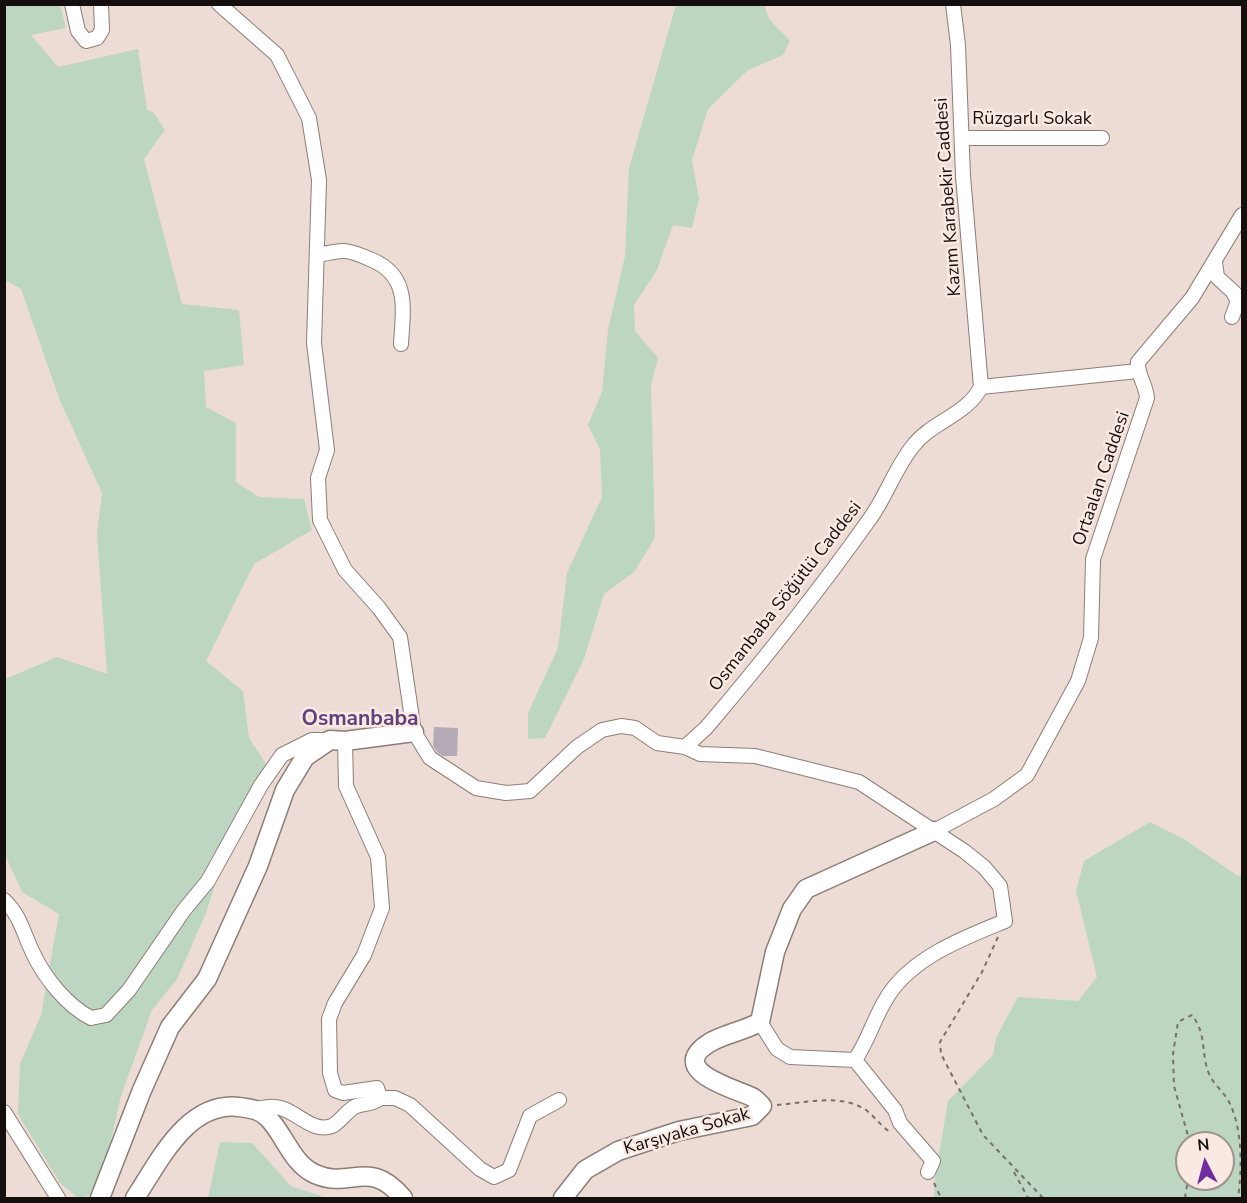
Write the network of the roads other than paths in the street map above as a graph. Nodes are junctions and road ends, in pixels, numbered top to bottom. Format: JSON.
{"nodes":[{"id":1,"x":72,"y":4,"type":"edge"},
{"id":2,"x":101,"y":4,"type":"edge"},
{"id":3,"x":219,"y":4,"type":"edge"},
{"id":4,"x":952,"y":4,"type":"edge"},
{"id":5,"x":962,"y":138,"type":"junction"},
{"id":6,"x":1102,"y":138,"type":"dead end"},
{"id":7,"x":1242,"y":214,"type":"edge"},
{"id":8,"x":318,"y":255,"type":"junction"},
{"id":9,"x":1215,"y":262,"type":"junction"},
{"id":10,"x":1238,"y":297,"type":"edge"},
{"id":11,"x":1232,"y":318,"type":"dead end"},
{"id":12,"x":401,"y":344,"type":"dead end"},
{"id":13,"x":1138,"y":371,"type":"junction"},
{"id":14,"x":981,"y":387,"type":"junction"},
{"id":15,"x":414,"y":732,"type":"junction"},
{"id":16,"x":338,"y":741,"type":"junction"},
{"id":17,"x":685,"y":747,"type":"junction"},
{"id":18,"x":934,"y":831,"type":"junction"},
{"id":19,"x":4,"y":900,"type":"edge"},
{"id":20,"x":760,"y":1022,"type":"junction"},
{"id":21,"x":855,"y":1060,"type":"junction"},
{"id":22,"x":380,"y":1098,"type":"junction"},
{"id":23,"x":559,"y":1100,"type":"dead end"},
{"id":24,"x":256,"y":1108,"type":"junction"},
{"id":25,"x":4,"y":1112,"type":"edge"},
{"id":26,"x":928,"y":1172,"type":"road end"},
{"id":27,"x":58,"y":1198,"type":"edge"},
{"id":28,"x":100,"y":1198,"type":"edge"},
{"id":29,"x":135,"y":1198,"type":"edge"},
{"id":30,"x":403,"y":1198,"type":"edge"},
{"id":31,"x":563,"y":1198,"type":"edge"}],
"edges":[{"from":1,"to":2,"type":"street"},
{"from":3,"to":8,"type":"street"},
{"from":4,"to":5,"type":"street","name":"Kazım Karabekir Caddesi"},
{"from":5,"to":6,"type":"street","name":"Rüzgarlı Sokak"},
{"from":5,"to":14,"type":"street","name":"Kazım Karabekir Caddesi"},
{"from":7,"to":9,"type":"street"},
{"from":8,"to":12,"type":"street"},
{"from":8,"to":15,"type":"street"},
{"from":9,"to":10,"type":"street"},
{"from":9,"to":13,"type":"street"},
{"from":10,"to":11,"type":"street"},
{"from":13,"to":14,"type":"street"},
{"from":13,"to":18,"type":"street","name":"Ortaalan Caddesi"},
{"from":14,"to":17,"type":"street","name":"Osmanbaba Söğütlü Caddesi"},
{"from":15,"to":16,"type":"street"},
{"from":15,"to":17,"type":"street"},
{"from":16,"to":19,"type":"street"},
{"from":16,"to":22,"type":"street"},
{"from":16,"to":28,"type":"street"},
{"from":17,"to":18,"type":"street"},
{"from":18,"to":20,"type":"street"},
{"from":18,"to":21,"type":"street"},
{"from":20,"to":21,"type":"street"},
{"from":20,"to":31,"type":"street","name":"Karşıyaka Sokak"},
{"from":21,"to":26,"type":"street"},
{"from":22,"to":23,"type":"street"},
{"from":22,"to":24,"type":"street"},
{"from":24,"to":29,"type":"street"},
{"from":24,"to":30,"type":"street"},
{"from":25,"to":27,"type":"street"}]}
